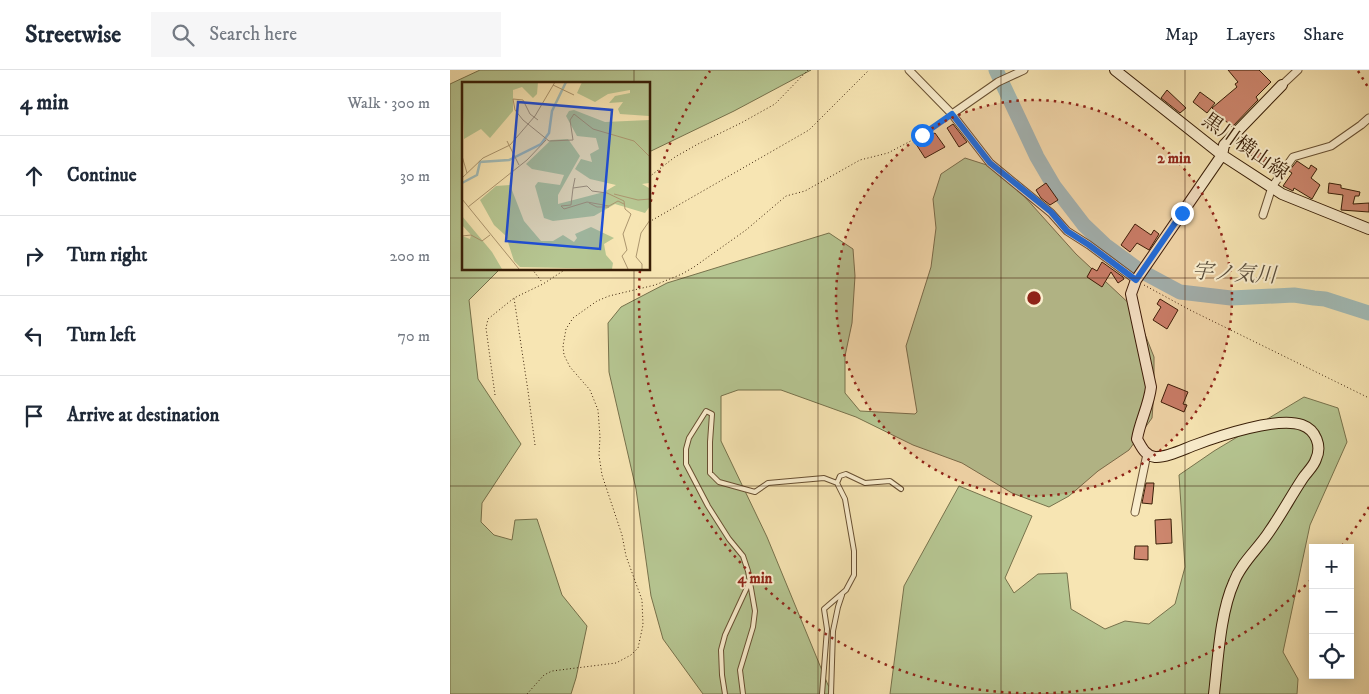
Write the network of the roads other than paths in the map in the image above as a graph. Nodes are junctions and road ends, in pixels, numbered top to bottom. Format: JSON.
{"nodes":[{"id":1,"x":909,"y":70,"type":"edge"},
{"id":2,"x":1024,"y":70,"type":"edge"},
{"id":3,"x":1115,"y":70,"type":"edge"},
{"id":4,"x":1298,"y":70,"type":"edge"},
{"id":5,"x":1282,"y":85,"type":"joint"},
{"id":6,"x":952,"y":114,"type":"junction"},
{"id":7,"x":1369,"y":118,"type":"edge"},
{"id":8,"x":1222,"y":155,"type":"junction"},
{"id":9,"x":1272,"y":188,"type":"junction"},
{"id":10,"x":1263,"y":215,"type":"dead end"},
{"id":11,"x":1369,"y":229,"type":"edge"},
{"id":12,"x":1136,"y":280,"type":"junction"},
{"id":13,"x":1147,"y":454,"type":"junction"},
{"id":14,"x":837,"y":483,"type":"junction"},
{"id":15,"x":901,"y":489,"type":"dead end"},
{"id":16,"x":1135,"y":512,"type":"dead end"},
{"id":17,"x":750,"y":581,"type":"junction"},
{"id":18,"x":844,"y":592,"type":"junction"},
{"id":19,"x":725,"y":694,"type":"edge"},
{"id":20,"x":743,"y":694,"type":"edge"},
{"id":21,"x":822,"y":694,"type":"edge"},
{"id":22,"x":831,"y":694,"type":"edge"},
{"id":23,"x":1214,"y":694,"type":"edge"}],
"edges":[{"from":1,"to":6,"type":"street"},
{"from":2,"to":6,"type":"street"},
{"from":3,"to":8,"type":"street","name":"黒川横山線"},
{"from":4,"to":5,"type":"street"},
{"from":5,"to":8,"type":"street"},
{"from":6,"to":12,"type":"street"},
{"from":7,"to":9,"type":"street"},
{"from":8,"to":9,"type":"street","name":"黒川横山線"},
{"from":8,"to":12,"type":"street"},
{"from":9,"to":10,"type":"street"},
{"from":9,"to":11,"type":"street","name":"黒川横山線"},
{"from":12,"to":13,"type":"street"},
{"from":13,"to":16,"type":"street"},
{"from":13,"to":23,"type":"street"},
{"from":14,"to":15,"type":"lane"},
{"from":14,"to":17,"type":"lane"},
{"from":14,"to":18,"type":"lane"},
{"from":17,"to":19,"type":"lane"},
{"from":17,"to":20,"type":"lane"},
{"from":18,"to":21,"type":"lane"},
{"from":18,"to":22,"type":"lane"}]}
